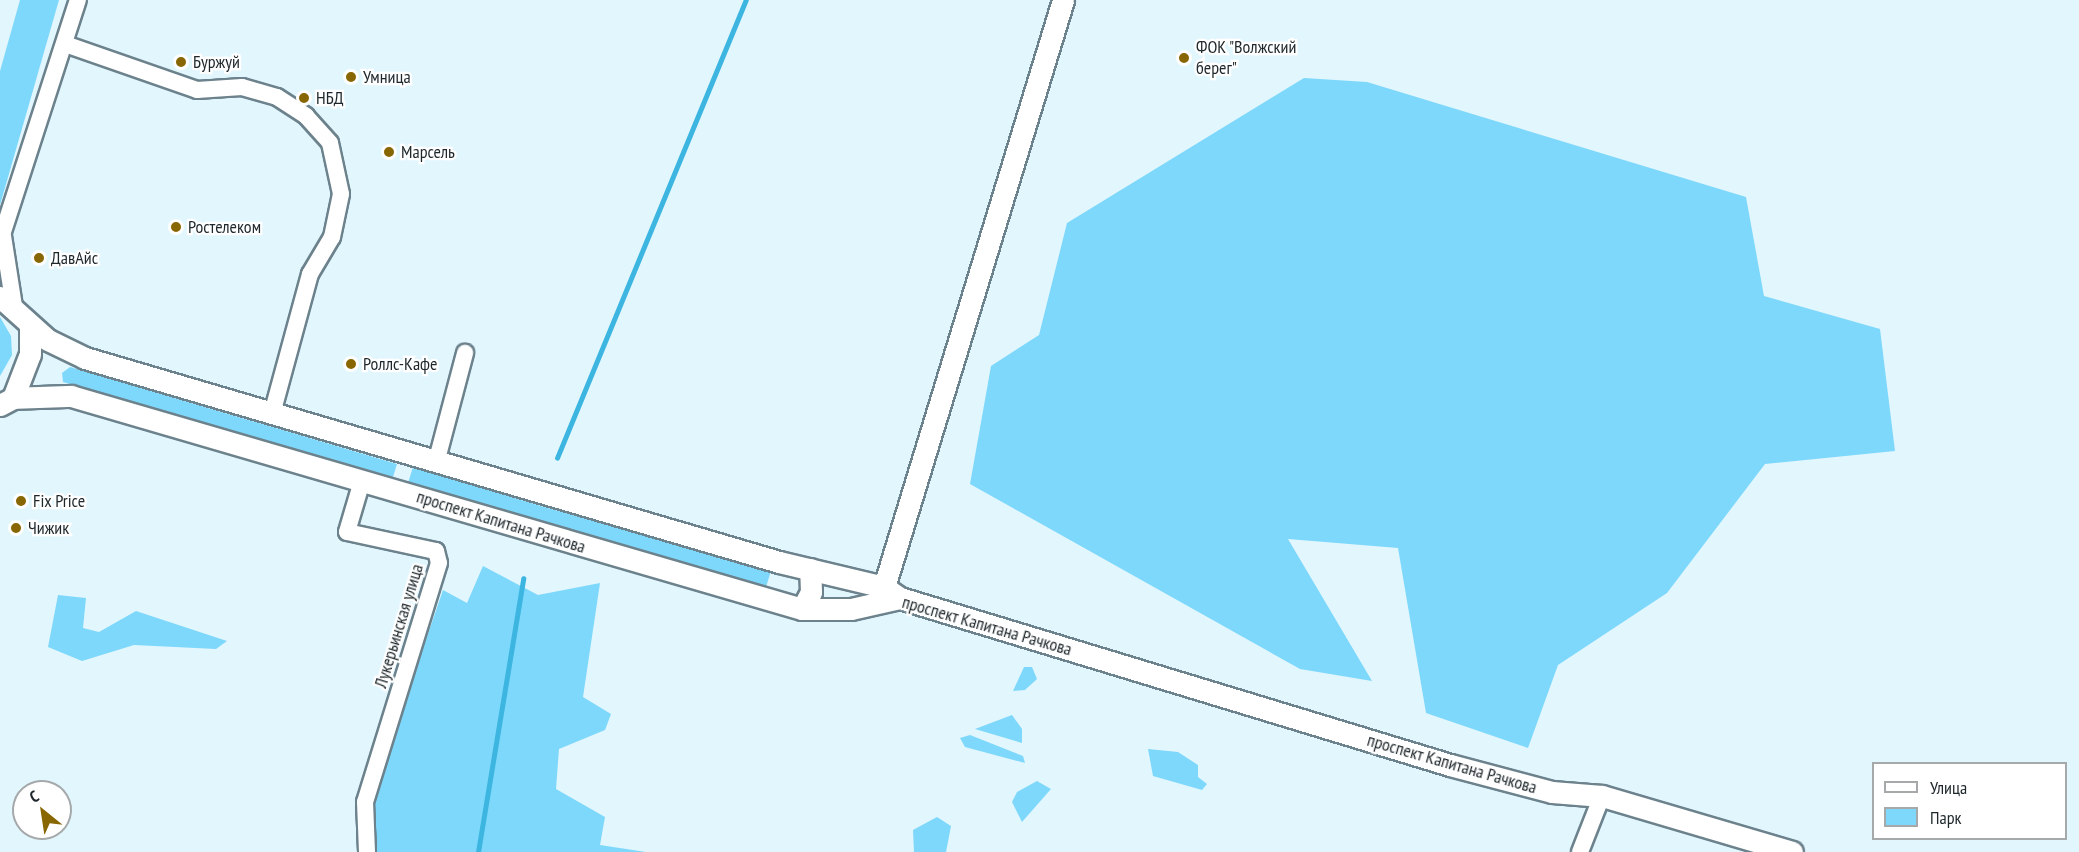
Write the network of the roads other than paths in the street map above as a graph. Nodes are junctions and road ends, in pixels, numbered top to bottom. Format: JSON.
{"nodes":[{"id":1,"x":78,"y":0,"type":"edge"},
{"id":2,"x":1063,"y":0,"type":"edge"},
{"id":3,"x":65,"y":45,"type":"junction"},
{"id":4,"x":2,"y":239,"type":"edge"},
{"id":5,"x":7,"y":301,"type":"edge"},
{"id":6,"x":30,"y":327,"type":"junction"},
{"id":7,"x":465,"y":353,"type":"dead end"},
{"id":8,"x":6,"y":401,"type":"edge"},
{"id":9,"x":272,"y":414,"type":"junction"},
{"id":10,"x":436,"y":463,"type":"junction"},
{"id":11,"x":362,"y":481,"type":"junction"},
{"id":12,"x":810,"y":569,"type":"junction"},
{"id":13,"x":892,"y":592,"type":"junction"},
{"id":14,"x":802,"y":609,"type":"junction"},
{"id":15,"x":1602,"y":796,"type":"junction"},
{"id":16,"x":367,"y":852,"type":"edge"},
{"id":17,"x":1580,"y":852,"type":"edge"},
{"id":18,"x":1792,"y":852,"type":"edge"}],
"edges":[{"from":1,"to":3,"type":"street"},
{"from":2,"to":13,"type":"street"},
{"from":3,"to":4,"type":"street"},
{"from":3,"to":9,"type":"street"},
{"from":4,"to":5,"type":"street"},
{"from":5,"to":6,"type":"street"},
{"from":6,"to":8,"type":"street"},
{"from":6,"to":9,"type":"street"},
{"from":7,"to":10,"type":"street"},
{"from":8,"to":11,"type":"street","name":"проспект Капитана Рачкова"},
{"from":9,"to":10,"type":"street"},
{"from":10,"to":12,"type":"street"},
{"from":11,"to":14,"type":"street","name":"проспект Капитана Рачкова"},
{"from":11,"to":16,"type":"street","name":"Лукерьинская улица"},
{"from":12,"to":13,"type":"street"},
{"from":12,"to":14,"type":"street"},
{"from":13,"to":14,"type":"street","name":"проспект Капитана Рачкова"},
{"from":13,"to":15,"type":"street","name":"проспект Капитана Рачкова"},
{"from":15,"to":17,"type":"street"},
{"from":15,"to":18,"type":"street","name":"проспект Капитана Рачкова"}]}
